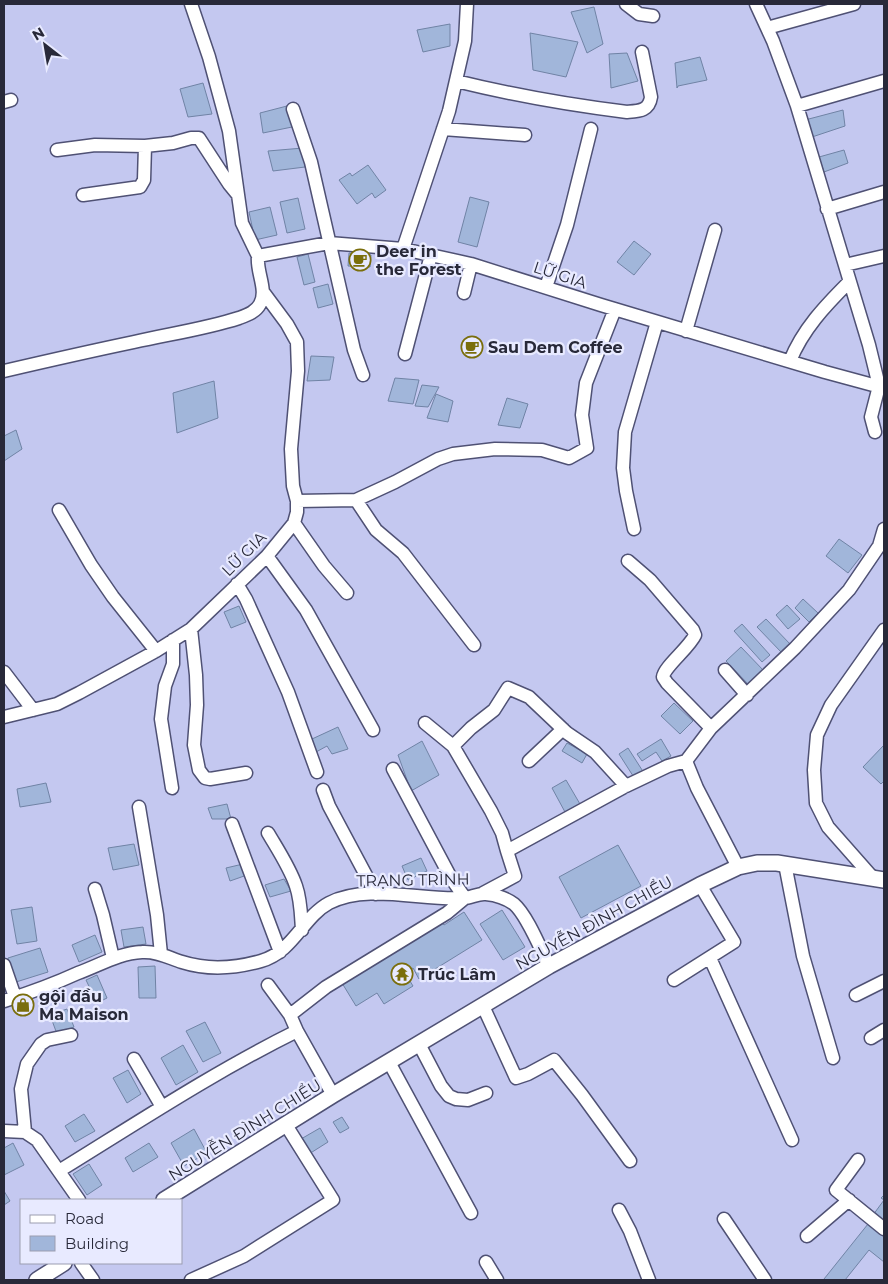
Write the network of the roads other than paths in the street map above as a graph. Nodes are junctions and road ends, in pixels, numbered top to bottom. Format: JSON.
{"nodes":[{"id":1,"x":191,"y":4,"type":"edge"},
{"id":2,"x":467,"y":4,"type":"edge"},
{"id":3,"x":626,"y":4,"type":"edge"},
{"id":4,"x":756,"y":4,"type":"edge"},
{"id":5,"x":854,"y":4,"type":"edge"},
{"id":6,"x":654,"y":16,"type":"dead end"},
{"id":7,"x":768,"y":28,"type":"junction"},
{"id":8,"x":642,"y":52,"type":"dead end"},
{"id":9,"x":456,"y":81,"type":"junction"},
{"id":10,"x":884,"y":81,"type":"edge"},
{"id":11,"x":797,"y":106,"type":"junction"},
{"id":12,"x":293,"y":109,"type":"dead end"},
{"id":13,"x":443,"y":129,"type":"junction"},
{"id":14,"x":590,"y":129,"type":"dead end"},
{"id":15,"x":525,"y":136,"type":"dead end"},
{"id":16,"x":145,"y":146,"type":"junction"},
{"id":17,"x":57,"y":150,"type":"dead end"},
{"id":18,"x":884,"y":192,"type":"edge"},
{"id":19,"x":83,"y":195,"type":"dead end"},
{"id":20,"x":238,"y":196,"type":"junction"},
{"id":21,"x":827,"y":209,"type":"junction"},
{"id":22,"x":715,"y":230,"type":"dead end"},
{"id":23,"x":329,"y":243,"type":"junction"},
{"id":24,"x":403,"y":249,"type":"junction"},
{"id":25,"x":431,"y":255,"type":"junction"},
{"id":26,"x":258,"y":256,"type":"junction"},
{"id":27,"x":884,"y":256,"type":"edge"},
{"id":28,"x":471,"y":264,"type":"junction"},
{"id":29,"x":845,"y":265,"type":"junction"},
{"id":30,"x":849,"y":282,"type":"junction"},
{"id":31,"x":546,"y":287,"type":"junction"},
{"id":32,"x":264,"y":293,"type":"junction"},
{"id":33,"x":464,"y":293,"type":"dead end"},
{"id":34,"x":615,"y":309,"type":"junction"},
{"id":35,"x":657,"y":322,"type":"junction"},
{"id":36,"x":686,"y":330,"type":"junction"},
{"id":37,"x":405,"y":354,"type":"dead end"},
{"id":38,"x":790,"y":361,"type":"junction"},
{"id":39,"x":6,"y":367,"type":"edge"},
{"id":40,"x":363,"y":375,"type":"dead end"},
{"id":41,"x":882,"y":387,"type":"edge"},
{"id":42,"x":876,"y":432,"type":"dead end"},
{"id":43,"x":356,"y":500,"type":"junction"},
{"id":44,"x":297,"y":501,"type":"junction"},
{"id":45,"x":59,"y":510,"type":"dead end"},
{"id":46,"x":294,"y":523,"type":"junction"},
{"id":47,"x":634,"y":529,"type":"dead end"},
{"id":48,"x":884,"y":529,"type":"edge"},
{"id":49,"x":267,"y":556,"type":"junction"},
{"id":50,"x":628,"y":561,"type":"dead end"},
{"id":51,"x":237,"y":584,"type":"junction"},
{"id":52,"x":347,"y":593,"type":"dead end"},
{"id":53,"x":191,"y":629,"type":"junction"},
{"id":54,"x":884,"y":630,"type":"edge"},
{"id":55,"x":173,"y":640,"type":"junction"},
{"id":56,"x":474,"y":645,"type":"dead end"},
{"id":57,"x":156,"y":651,"type":"junction"},
{"id":58,"x":726,"y":670,"type":"dead end"},
{"id":59,"x":4,"y":672,"type":"edge"},
{"id":60,"x":747,"y":695,"type":"junction"},
{"id":61,"x":33,"y":710,"type":"junction"},
{"id":62,"x":4,"y":717,"type":"edge"},
{"id":63,"x":425,"y":723,"type":"dead end"},
{"id":64,"x":711,"y":728,"type":"junction"},
{"id":65,"x":563,"y":729,"type":"junction"},
{"id":66,"x":373,"y":730,"type":"dead end"},
{"id":67,"x":453,"y":746,"type":"junction"},
{"id":68,"x":529,"y":761,"type":"dead end"},
{"id":69,"x":686,"y":761,"type":"junction"},
{"id":70,"x":393,"y":769,"type":"dead end"},
{"id":71,"x":317,"y":772,"type":"dead end"},
{"id":72,"x":246,"y":773,"type":"dead end"},
{"id":73,"x":626,"y":786,"type":"junction"},
{"id":74,"x":172,"y":788,"type":"dead end"},
{"id":75,"x":323,"y":790,"type":"dead end"},
{"id":76,"x":139,"y":807,"type":"dead end"},
{"id":77,"x":232,"y":824,"type":"dead end"},
{"id":78,"x":268,"y":833,"type":"dead end"},
{"id":79,"x":507,"y":851,"type":"junction"},
{"id":80,"x":785,"y":864,"type":"junction"},
{"id":81,"x":738,"y":867,"type":"junction"},
{"id":82,"x":878,"y":879,"type":"edge"},
{"id":83,"x":700,"y":885,"type":"junction"},
{"id":84,"x":95,"y":890,"type":"dead end"},
{"id":85,"x":483,"y":893,"type":"junction"},
{"id":86,"x":376,"y":894,"type":"junction"},
{"id":87,"x":465,"y":898,"type":"junction"},
{"id":88,"x":302,"y":930,"type":"junction"},
{"id":89,"x":280,"y":952,"type":"junction"},
{"id":90,"x":161,"y":954,"type":"junction"},
{"id":91,"x":113,"y":958,"type":"junction"},
{"id":92,"x":710,"y":958,"type":"junction"},
{"id":93,"x":4,"y":965,"type":"edge"},
{"id":94,"x":549,"y":966,"type":"junction"},
{"id":95,"x":674,"y":980,"type":"dead end"},
{"id":96,"x":884,"y":981,"type":"edge"},
{"id":97,"x":268,"y":985,"type":"dead end"},
{"id":98,"x":856,"y":995,"type":"dead end"},
{"id":99,"x":10,"y":999,"type":"edge"},
{"id":100,"x":483,"y":1006,"type":"junction"},
{"id":101,"x":290,"y":1016,"type":"junction"},
{"id":102,"x":884,"y":1030,"type":"edge"},
{"id":103,"x":296,"y":1032,"type":"junction"},
{"id":104,"x":71,"y":1035,"type":"dead end"},
{"id":105,"x":871,"y":1038,"type":"dead end"},
{"id":106,"x":419,"y":1044,"type":"junction"},
{"id":107,"x":833,"y":1058,"type":"dead end"},
{"id":108,"x":134,"y":1059,"type":"dead end"},
{"id":109,"x":388,"y":1062,"type":"junction"},
{"id":110,"x":486,"y":1093,"type":"dead end"},
{"id":111,"x":333,"y":1095,"type":"junction"},
{"id":112,"x":162,"y":1107,"type":"junction"},
{"id":113,"x":286,"y":1125,"type":"junction"},
{"id":114,"x":6,"y":1132,"type":"edge"},
{"id":115,"x":25,"y":1132,"type":"junction"},
{"id":116,"x":792,"y":1140,"type":"dead end"},
{"id":117,"x":858,"y":1160,"type":"dead end"},
{"id":118,"x":630,"y":1161,"type":"dead end"},
{"id":119,"x":59,"y":1171,"type":"junction"},
{"id":120,"x":78,"y":1199,"type":"edge"},
{"id":121,"x":166,"y":1199,"type":"edge"},
{"id":122,"x":849,"y":1200,"type":"junction"},
{"id":123,"x":619,"y":1210,"type":"dead end"},
{"id":124,"x":471,"y":1213,"type":"dead end"},
{"id":125,"x":724,"y":1219,"type":"dead end"},
{"id":126,"x":884,"y":1229,"type":"edge"},
{"id":127,"x":807,"y":1236,"type":"dead end"},
{"id":128,"x":486,"y":1262,"type":"dead end"},
{"id":129,"x":62,"y":1264,"type":"edge"},
{"id":130,"x":82,"y":1264,"type":"edge"},
{"id":131,"x":38,"y":1280,"type":"edge"},
{"id":132,"x":93,"y":1280,"type":"edge"},
{"id":133,"x":194,"y":1280,"type":"edge"},
{"id":134,"x":497,"y":1280,"type":"edge"},
{"id":135,"x":649,"y":1280,"type":"edge"},
{"id":136,"x":765,"y":1280,"type":"edge"}],
"edges":[{"from":1,"to":20,"type":"street"},
{"from":2,"to":9,"type":"street"},
{"from":3,"to":6,"type":"street"},
{"from":4,"to":7,"type":"street"},
{"from":5,"to":7,"type":"street"},
{"from":7,"to":11,"type":"street"},
{"from":8,"to":9,"type":"street"},
{"from":9,"to":13,"type":"street"},
{"from":10,"to":11,"type":"street"},
{"from":11,"to":21,"type":"street"},
{"from":12,"to":23,"type":"street"},
{"from":13,"to":15,"type":"street"},
{"from":13,"to":24,"type":"street"},
{"from":14,"to":31,"type":"street"},
{"from":16,"to":17,"type":"street"},
{"from":16,"to":19,"type":"street"},
{"from":16,"to":20,"type":"street"},
{"from":18,"to":21,"type":"street"},
{"from":20,"to":26,"type":"street"},
{"from":21,"to":29,"type":"street"},
{"from":22,"to":36,"type":"street"},
{"from":23,"to":24,"type":"street","name":"LỮ GIA"},
{"from":23,"to":26,"type":"street","name":"LỮ GIA"},
{"from":23,"to":40,"type":"street"},
{"from":24,"to":25,"type":"street","name":"LỮ GIA"},
{"from":25,"to":28,"type":"street","name":"LỮ GIA"},
{"from":25,"to":37,"type":"street"},
{"from":26,"to":32,"type":"street"},
{"from":27,"to":29,"type":"street"},
{"from":28,"to":31,"type":"street","name":"LỮ GIA"},
{"from":28,"to":33,"type":"street"},
{"from":29,"to":30,"type":"street"},
{"from":30,"to":38,"type":"street"},
{"from":30,"to":41,"type":"street"},
{"from":31,"to":34,"type":"street","name":"LỮ GIA"},
{"from":32,"to":39,"type":"street"},
{"from":32,"to":44,"type":"street"},
{"from":34,"to":35,"type":"street","name":"LỮ GIA"},
{"from":34,"to":43,"type":"street"},
{"from":35,"to":36,"type":"street","name":"LỮ GIA"},
{"from":35,"to":47,"type":"street"},
{"from":36,"to":38,"type":"street","name":"LỮ GIA"},
{"from":38,"to":41,"type":"street","name":"LỮ GIA"},
{"from":41,"to":42,"type":"street"},
{"from":43,"to":44,"type":"street"},
{"from":43,"to":56,"type":"street"},
{"from":44,"to":46,"type":"street"},
{"from":45,"to":57,"type":"street"},
{"from":46,"to":49,"type":"street","name":"LỮ GIA"},
{"from":46,"to":52,"type":"street"},
{"from":48,"to":60,"type":"street"},
{"from":49,"to":51,"type":"street","name":"LỮ GIA"},
{"from":49,"to":66,"type":"street"},
{"from":50,"to":64,"type":"street"},
{"from":51,"to":53,"type":"street","name":"LỮ GIA"},
{"from":51,"to":71,"type":"street"},
{"from":53,"to":55,"type":"street","name":"LỮ GIA"},
{"from":53,"to":72,"type":"street"},
{"from":54,"to":82,"type":"street"},
{"from":55,"to":57,"type":"street","name":"LỮ GIA"},
{"from":55,"to":74,"type":"street"},
{"from":57,"to":61,"type":"street","name":"LỮ GIA"},
{"from":58,"to":60,"type":"street"},
{"from":59,"to":61,"type":"street"},
{"from":60,"to":64,"type":"street"},
{"from":61,"to":62,"type":"street","name":"LỮ GIA"},
{"from":63,"to":67,"type":"street"},
{"from":64,"to":69,"type":"street"},
{"from":65,"to":67,"type":"street"},
{"from":65,"to":68,"type":"street"},
{"from":65,"to":73,"type":"street"},
{"from":67,"to":79,"type":"street"},
{"from":69,"to":73,"type":"street"},
{"from":69,"to":81,"type":"street"},
{"from":70,"to":87,"type":"street"},
{"from":73,"to":79,"type":"street"},
{"from":75,"to":86,"type":"street"},
{"from":76,"to":90,"type":"street"},
{"from":77,"to":89,"type":"street"},
{"from":78,"to":88,"type":"street"},
{"from":79,"to":85,"type":"street"},
{"from":80,"to":81,"type":"main road","name":"NGUYỄN ĐÌNH CHIỂU"},
{"from":80,"to":82,"type":"main road","name":"NGUYỄN ĐÌNH CHIỂU"},
{"from":80,"to":107,"type":"street"},
{"from":81,"to":83,"type":"main road","name":"NGUYỄN ĐÌNH CHIỂU"},
{"from":83,"to":92,"type":"street"},
{"from":83,"to":94,"type":"main road","name":"NGUYỄN ĐÌNH CHIỂU"},
{"from":84,"to":91,"type":"street"},
{"from":85,"to":87,"type":"street","name":"TRẠNG TRÌNH"},
{"from":85,"to":94,"type":"street","name":"TRẠNG TRÌNH"},
{"from":86,"to":87,"type":"street","name":"TRẠNG TRÌNH"},
{"from":86,"to":88,"type":"street","name":"TRẠNG TRÌNH"},
{"from":87,"to":101,"type":"street"},
{"from":88,"to":89,"type":"street","name":"TRẠNG TRÌNH"},
{"from":89,"to":90,"type":"street","name":"TRẠNG TRÌNH"},
{"from":90,"to":91,"type":"street","name":"TRẠNG TRÌNH"},
{"from":91,"to":99,"type":"street","name":"TRẠNG TRÌNH"},
{"from":92,"to":95,"type":"street"},
{"from":92,"to":116,"type":"street"},
{"from":93,"to":99,"type":"street"},
{"from":94,"to":100,"type":"main road","name":"NGUYỄN ĐÌNH CHIỂU"},
{"from":96,"to":98,"type":"street"},
{"from":97,"to":101,"type":"street"},
{"from":100,"to":106,"type":"main road","name":"NGUYỄN ĐÌNH CHIỂU"},
{"from":100,"to":118,"type":"street"},
{"from":101,"to":103,"type":"street"},
{"from":102,"to":105,"type":"street"},
{"from":103,"to":111,"type":"street"},
{"from":103,"to":112,"type":"street"},
{"from":104,"to":115,"type":"street"},
{"from":106,"to":109,"type":"main road","name":"NGUYỄN ĐÌNH CHIỂU"},
{"from":106,"to":110,"type":"street"},
{"from":108,"to":112,"type":"street"},
{"from":109,"to":111,"type":"main road","name":"NGUYỄN ĐÌNH CHIỂU"},
{"from":109,"to":124,"type":"street"},
{"from":111,"to":113,"type":"main road","name":"NGUYỄN ĐÌNH CHIỂU"},
{"from":112,"to":119,"type":"street"},
{"from":113,"to":121,"type":"main road","name":"NGUYỄN ĐÌNH CHIỂU"},
{"from":113,"to":133,"type":"street"},
{"from":114,"to":115,"type":"street"},
{"from":115,"to":119,"type":"street"},
{"from":117,"to":122,"type":"street"},
{"from":119,"to":120,"type":"street"},
{"from":122,"to":126,"type":"street"},
{"from":122,"to":127,"type":"street"},
{"from":123,"to":135,"type":"street"},
{"from":125,"to":136,"type":"street"},
{"from":128,"to":134,"type":"street"},
{"from":129,"to":131,"type":"main road"},
{"from":130,"to":132,"type":"street"}]}
